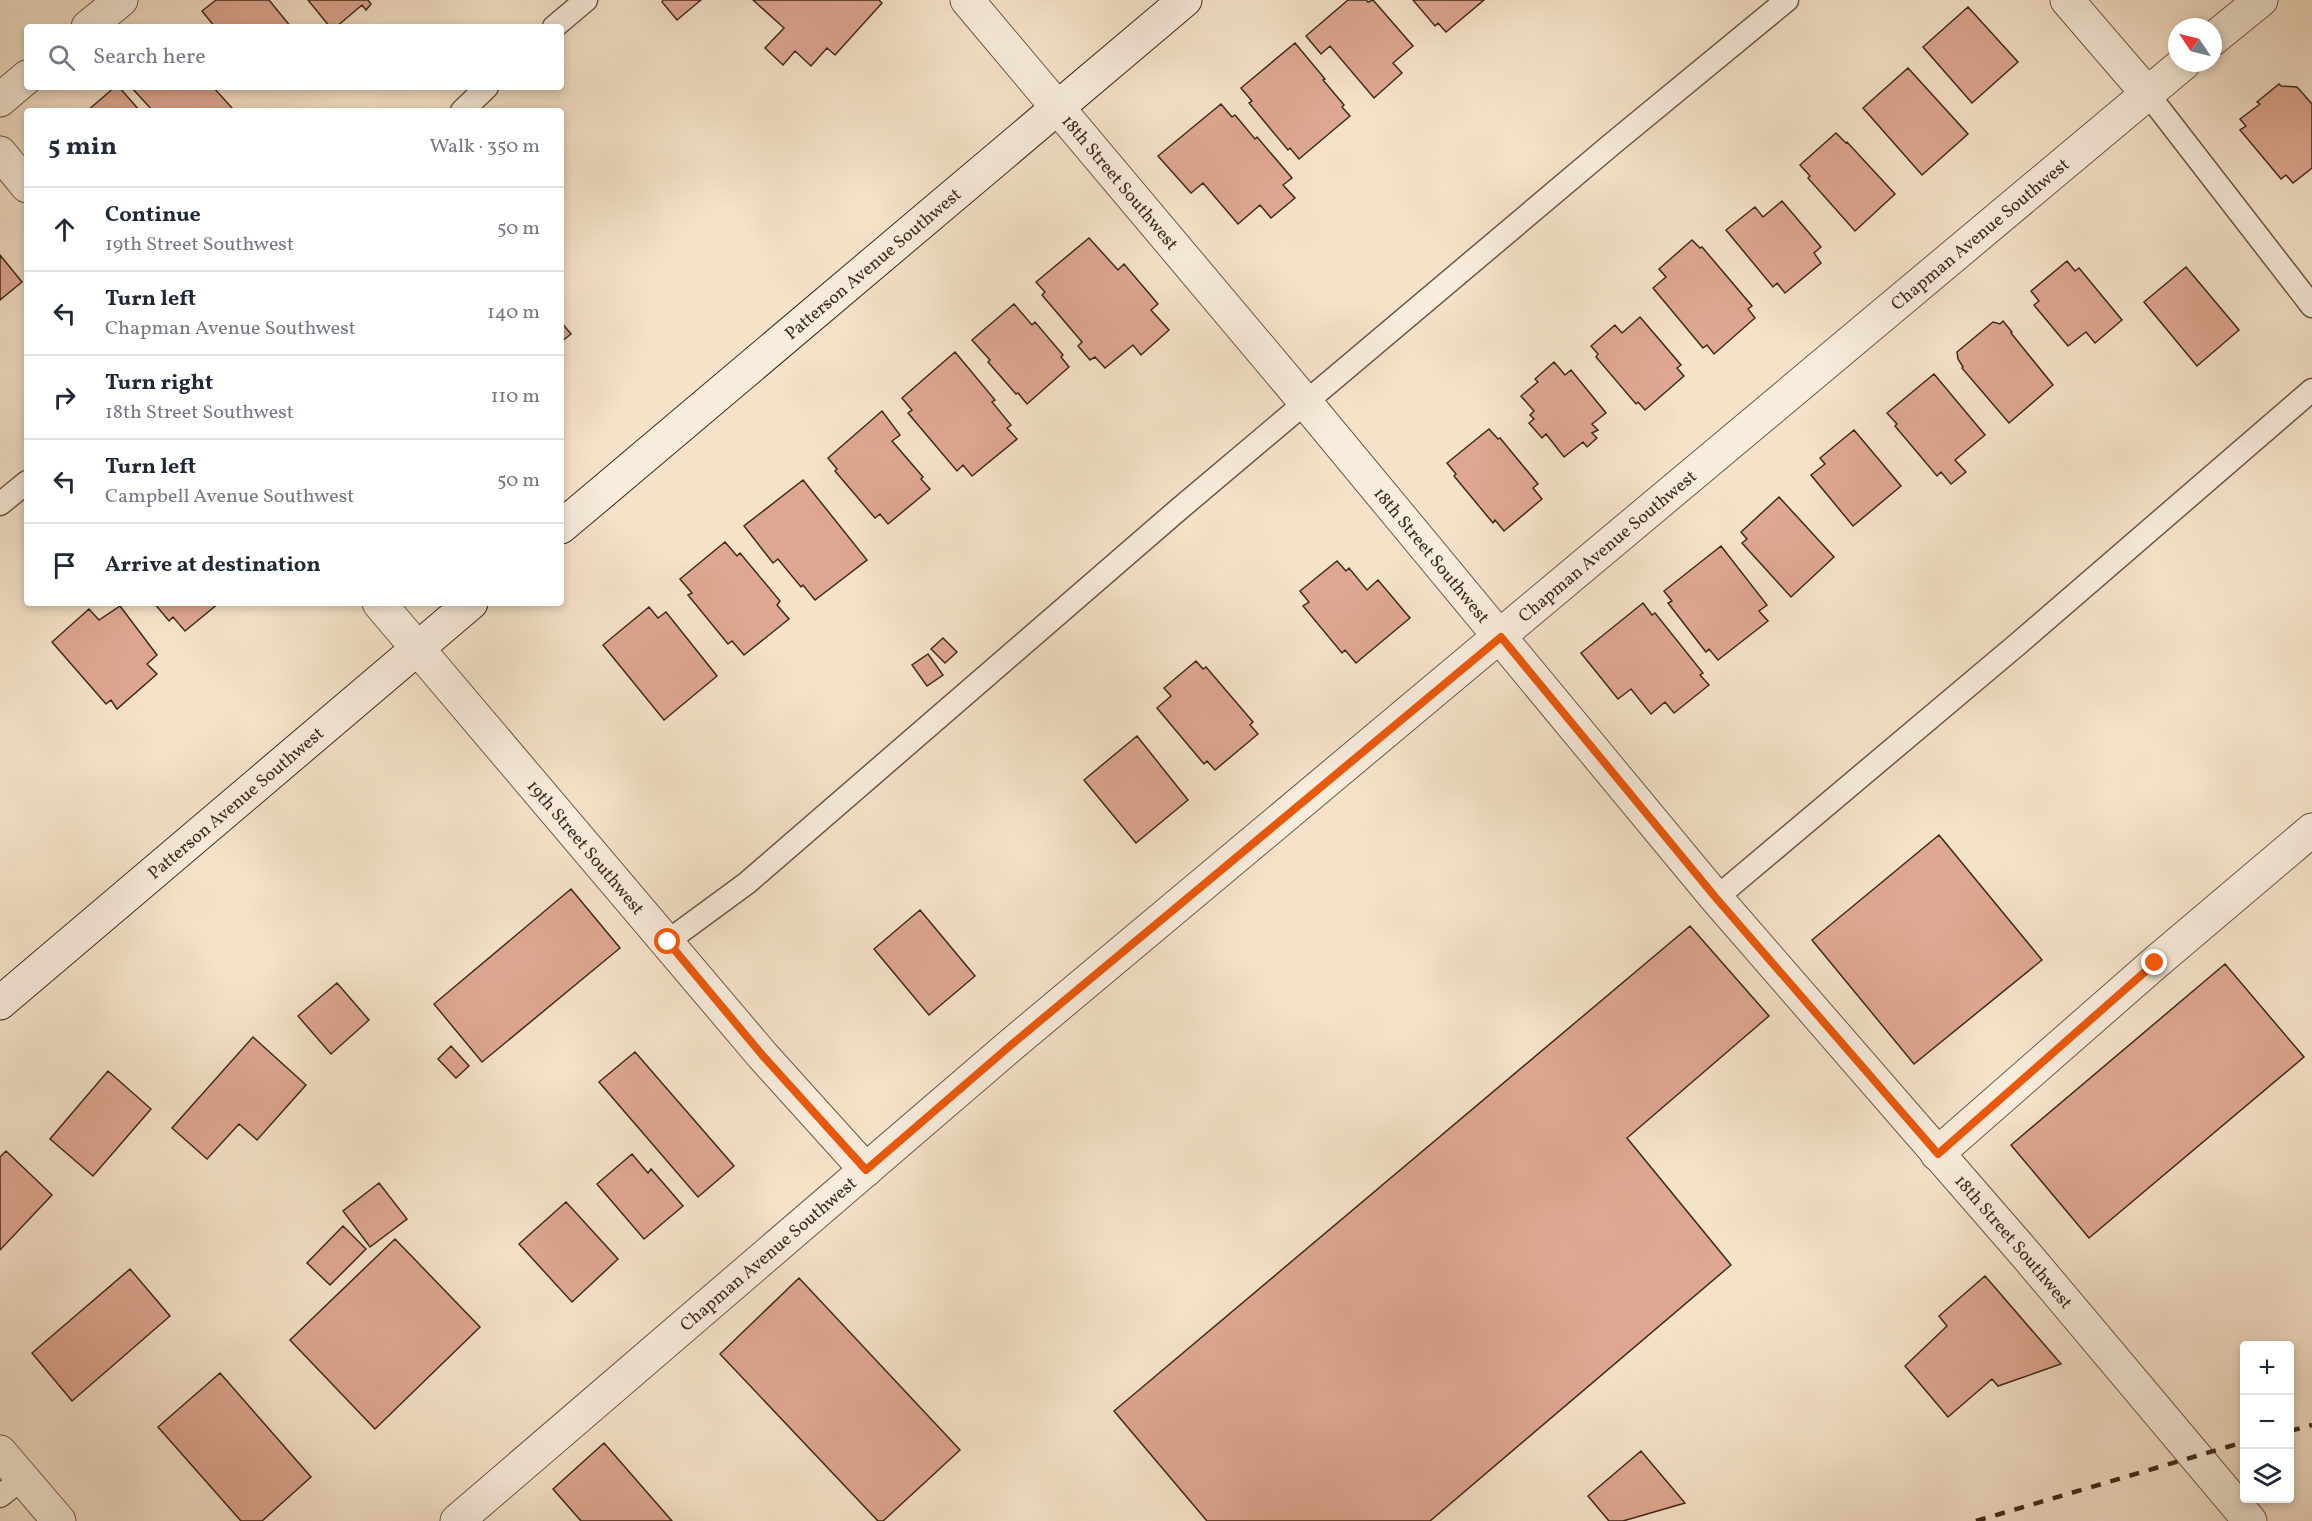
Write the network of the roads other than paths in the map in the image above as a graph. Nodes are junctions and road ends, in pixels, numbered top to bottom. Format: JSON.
{"nodes":[{"id":1,"x":121,"y":0,"type":"edge"},
{"id":2,"x":586,"y":0,"type":"edge"},
{"id":3,"x":967,"y":0,"type":"edge"},
{"id":4,"x":1185,"y":0,"type":"edge"},
{"id":5,"x":1787,"y":0,"type":"edge"},
{"id":6,"x":2067,"y":0,"type":"edge"},
{"id":7,"x":2261,"y":0,"type":"edge"},
{"id":8,"x":92,"y":24,"type":"edge"},
{"id":9,"x":558,"y":24,"type":"edge"},
{"id":10,"x":2222,"y":32,"type":"edge"},
{"id":11,"x":2173,"y":72,"type":"edge"},
{"id":12,"x":24,"y":80,"type":"edge"},
{"id":13,"x":485,"y":90,"type":"edge"},
{"id":14,"x":2147,"y":93,"type":"junction"},
{"id":15,"x":0,"y":100,"type":"edge"},
{"id":16,"x":465,"y":108,"type":"edge"},
{"id":17,"x":1058,"y":109,"type":"junction"},
{"id":18,"x":0,"y":153,"type":"edge"},
{"id":19,"x":24,"y":182,"type":"edge"},
{"id":20,"x":2312,"y":306,"type":"edge"},
{"id":21,"x":2312,"y":390,"type":"edge"},
{"id":22,"x":1306,"y":403,"type":"junction"},
{"id":23,"x":24,"y":484,"type":"edge"},
{"id":24,"x":0,"y":504,"type":"edge"},
{"id":25,"x":564,"y":524,"type":"edge"},
{"id":26,"x":381,"y":606,"type":"edge"},
{"id":27,"x":467,"y":606,"type":"edge"},
{"id":28,"x":1501,"y":637,"type":"junction"},
{"id":29,"x":417,"y":649,"type":"junction"},
{"id":30,"x":2312,"y":830,"type":"edge"},
{"id":31,"x":1716,"y":898,"type":"junction"},
{"id":32,"x":668,"y":942,"type":"junction"},
{"id":33,"x":0,"y":1003,"type":"edge"},
{"id":34,"x":1938,"y":1154,"type":"junction"},
{"id":35,"x":866,"y":1170,"type":"junction"},
{"id":36,"x":0,"y":1452,"type":"edge"},
{"id":37,"x":11,"y":1487,"type":"edge"},
{"id":38,"x":59,"y":1521,"type":"edge"},
{"id":39,"x":457,"y":1521,"type":"edge"},
{"id":40,"x":2250,"y":1521,"type":"edge"}],
"edges":[{"from":1,"to":8,"type":"street"},
{"from":2,"to":9,"type":"lane"},
{"from":3,"to":17,"type":"street","name":"18th Street Southwest"},
{"from":4,"to":17,"type":"street","name":"Patterson Avenue Southwest"},
{"from":5,"to":22,"type":"lane"},
{"from":6,"to":14,"type":"street"},
{"from":7,"to":10,"type":"street"},
{"from":11,"to":14,"type":"street","name":"Chapman Avenue Southwest"},
{"from":12,"to":15,"type":"street"},
{"from":13,"to":16,"type":"lane"},
{"from":14,"to":20,"type":"lane"},
{"from":14,"to":28,"type":"street","name":"Chapman Avenue Southwest"},
{"from":17,"to":22,"type":"street","name":"18th Street Southwest"},
{"from":17,"to":25,"type":"street","name":"Patterson Avenue Southwest"},
{"from":18,"to":19,"type":"street"},
{"from":21,"to":31,"type":"lane"},
{"from":22,"to":28,"type":"street","name":"18th Street Southwest"},
{"from":22,"to":32,"type":"lane"},
{"from":23,"to":24,"type":"lane"},
{"from":26,"to":29,"type":"street","name":"19th Street Southwest"},
{"from":27,"to":29,"type":"street","name":"Patterson Avenue Southwest"},
{"from":28,"to":31,"type":"street","name":"18th Street Southwest"},
{"from":28,"to":35,"type":"street","name":"Chapman Avenue Southwest"},
{"from":29,"to":32,"type":"street","name":"19th Street Southwest"},
{"from":29,"to":33,"type":"street","name":"Patterson Avenue Southwest"},
{"from":30,"to":34,"type":"street"},
{"from":31,"to":34,"type":"street","name":"18th Street Southwest"},
{"from":32,"to":35,"type":"street","name":"19th Street Southwest"},
{"from":34,"to":40,"type":"street","name":"18th Street Southwest"},
{"from":35,"to":39,"type":"street","name":"Chapman Avenue Southwest"},
{"from":36,"to":37,"type":"street"},
{"from":37,"to":38,"type":"street"}]}
